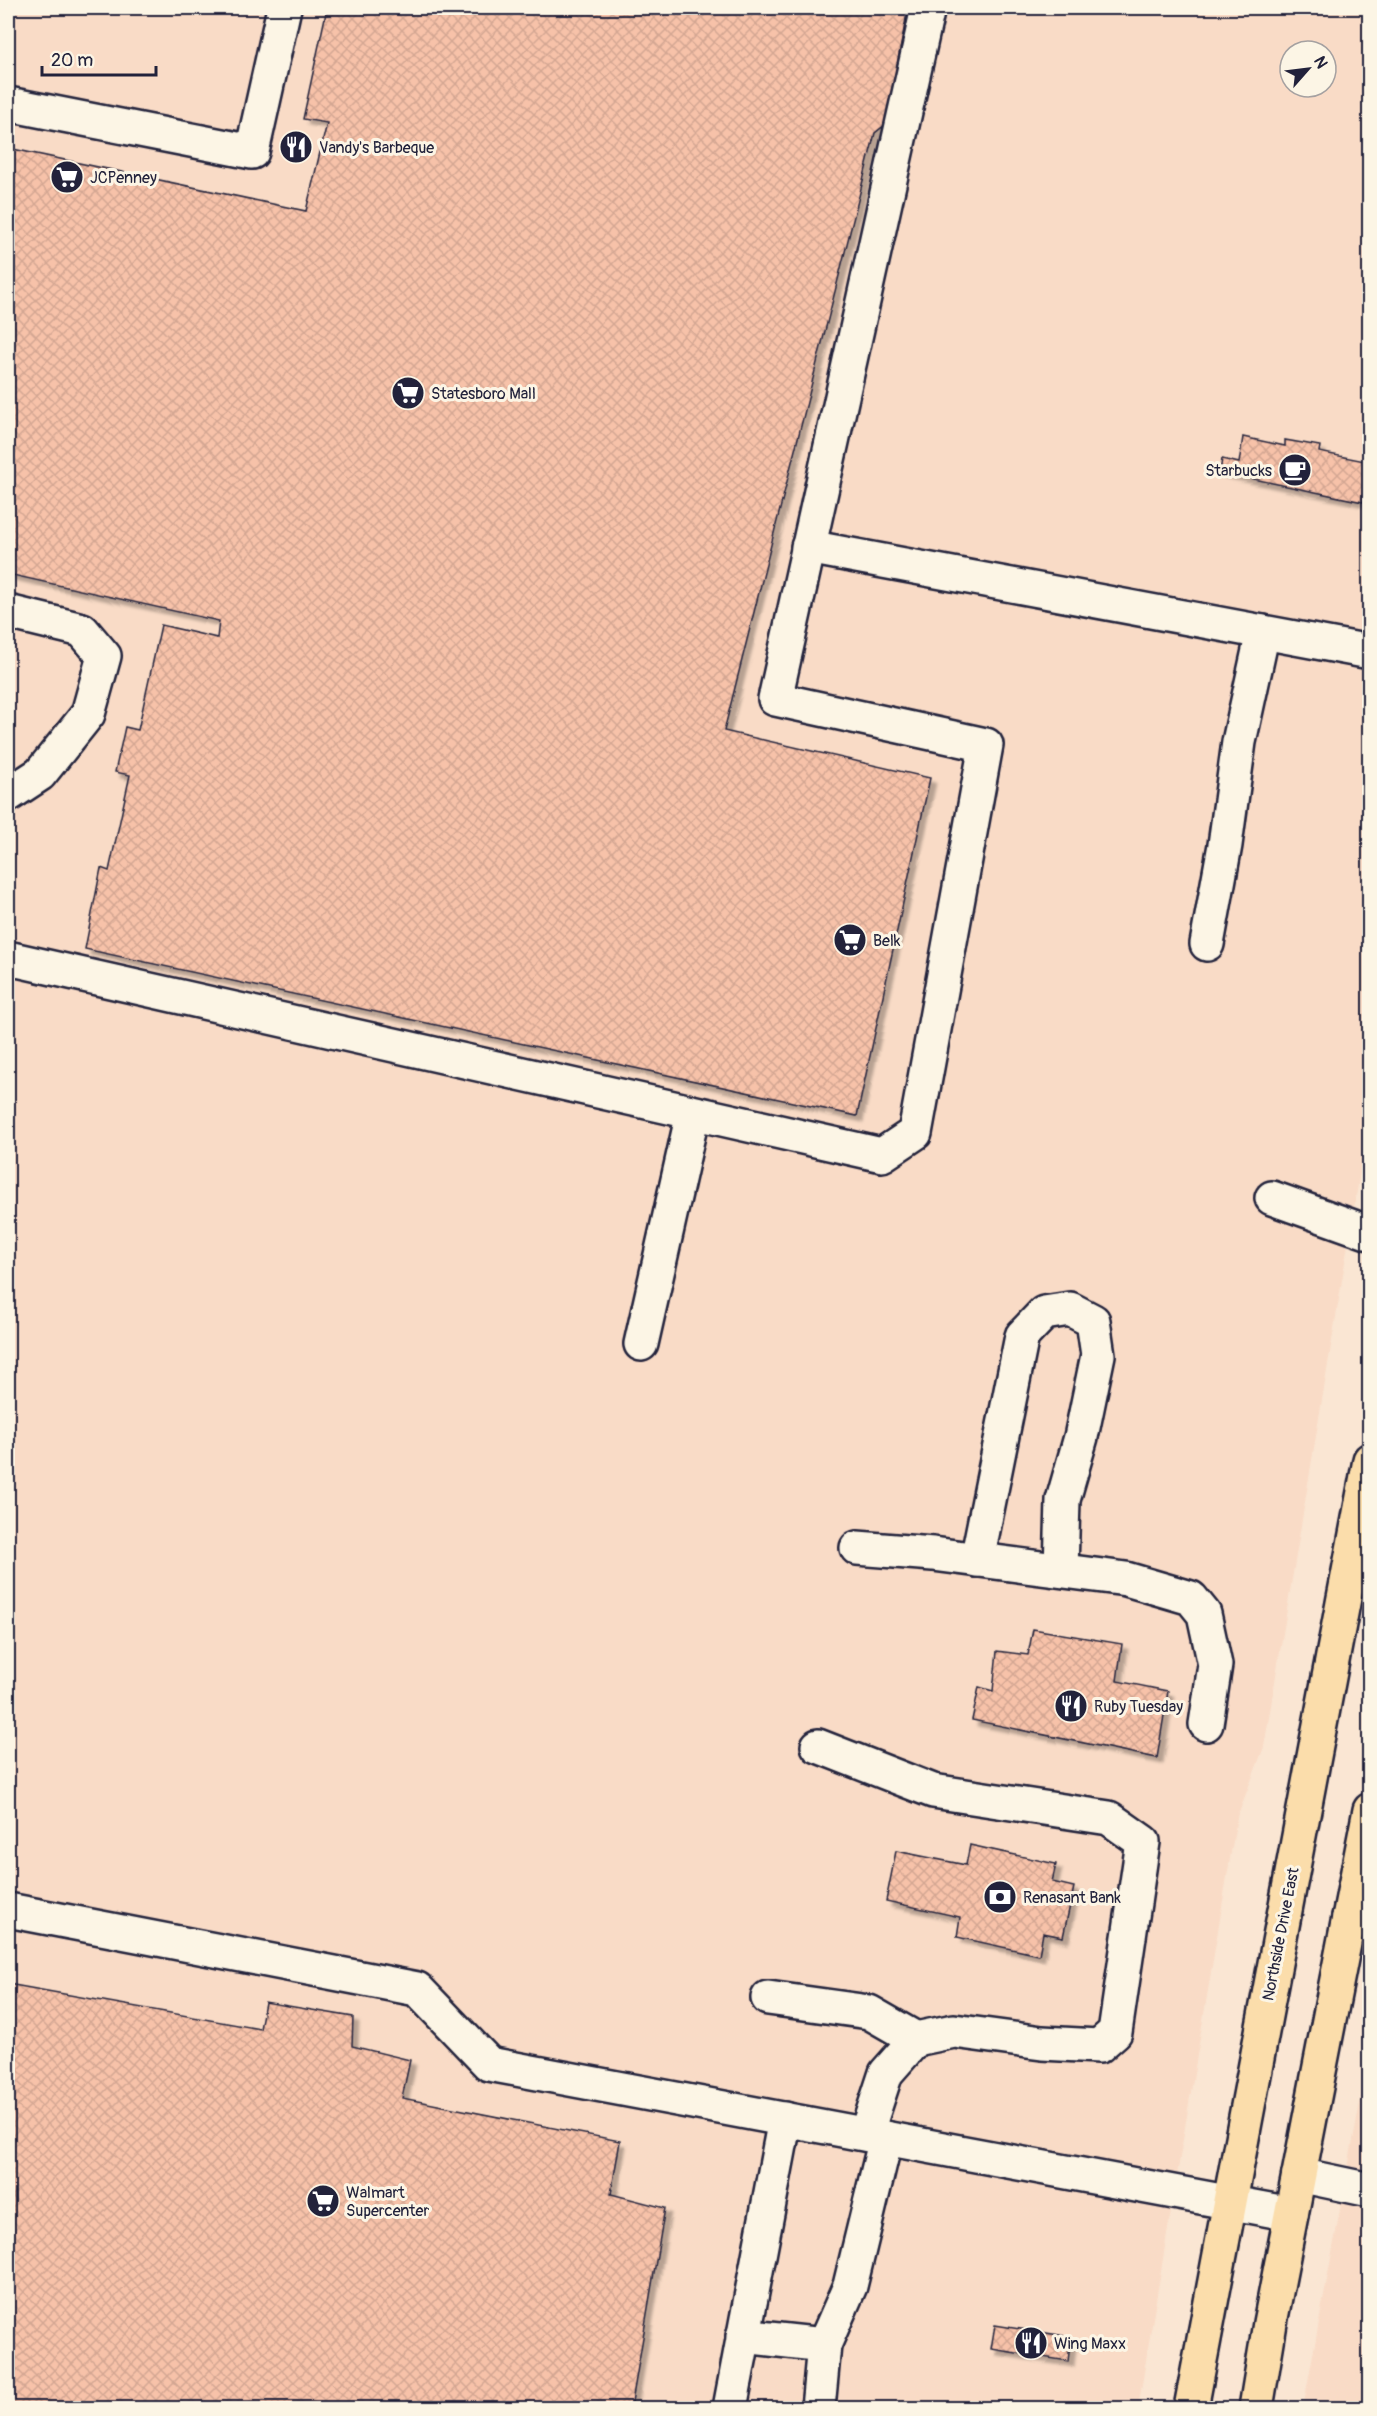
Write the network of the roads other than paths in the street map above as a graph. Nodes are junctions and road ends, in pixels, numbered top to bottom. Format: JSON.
{"nodes":[{"id":1,"x":284,"y":8,"type":"edge"},
{"id":2,"x":928,"y":8,"type":"edge"},
{"id":3,"x":8,"y":104,"type":"edge"},
{"id":4,"x":808,"y":547,"type":"junction"},
{"id":5,"x":8,"y":612,"type":"edge"},
{"id":6,"x":1263,"y":632,"type":"junction"},
{"id":7,"x":1370,"y":652,"type":"edge"},
{"id":8,"x":8,"y":795,"type":"edge"},
{"id":9,"x":1207,"y":944,"type":"dead end"},
{"id":10,"x":8,"y":958,"type":"edge"},
{"id":11,"x":693,"y":1113,"type":"junction"},
{"id":12,"x":1272,"y":1198,"type":"dead end"},
{"id":13,"x":1370,"y":1233,"type":"edge"},
{"id":14,"x":641,"y":1344,"type":"dead end"},
{"id":15,"x":1370,"y":1460,"type":"edge"},
{"id":16,"x":857,"y":1548,"type":"dead end"},
{"id":17,"x":977,"y":1560,"type":"junction"},
{"id":18,"x":1062,"y":1570,"type":"junction"},
{"id":19,"x":1206,"y":1724,"type":"dead end"},
{"id":20,"x":818,"y":1746,"type":"dead end"},
{"id":21,"x":1370,"y":1810,"type":"edge"},
{"id":22,"x":8,"y":1910,"type":"edge"},
{"id":23,"x":1359,"y":1919,"type":"edge"},
{"id":24,"x":768,"y":1998,"type":"dead end"},
{"id":25,"x":916,"y":2039,"type":"junction"},
{"id":26,"x":785,"y":2119,"type":"junction"},
{"id":27,"x":876,"y":2136,"type":"junction"},
{"id":28,"x":1299,"y":2175,"type":"junction"},
{"id":29,"x":1370,"y":2190,"type":"edge"},
{"id":30,"x":1230,"y":2202,"type":"junction"},
{"id":31,"x":1291,"y":2214,"type":"junction"},
{"id":32,"x":743,"y":2336,"type":"junction"},
{"id":33,"x":824,"y":2345,"type":"junction"},
{"id":34,"x":729,"y":2409,"type":"edge"},
{"id":35,"x":818,"y":2409,"type":"edge"},
{"id":36,"x":1191,"y":2409,"type":"edge"},
{"id":37,"x":1256,"y":2409,"type":"edge"}],
"edges":[{"from":1,"to":3,"type":"lane"},
{"from":2,"to":4,"type":"lane"},
{"from":4,"to":6,"type":"lane"},
{"from":4,"to":11,"type":"lane"},
{"from":5,"to":8,"type":"lane"},
{"from":6,"to":7,"type":"lane"},
{"from":6,"to":9,"type":"lane"},
{"from":10,"to":11,"type":"lane"},
{"from":11,"to":14,"type":"lane"},
{"from":12,"to":13,"type":"lane"},
{"from":15,"to":30,"type":"main road","name":"Northside Drive East"},
{"from":16,"to":17,"type":"lane"},
{"from":17,"to":18,"type":"lane"},
{"from":17,"to":18,"type":"lane"},
{"from":18,"to":19,"type":"lane"},
{"from":20,"to":25,"type":"lane"},
{"from":21,"to":23,"type":"main road"},
{"from":22,"to":26,"type":"lane"},
{"from":23,"to":28,"type":"main road"},
{"from":24,"to":25,"type":"lane"},
{"from":25,"to":27,"type":"lane"},
{"from":26,"to":27,"type":"lane"},
{"from":26,"to":32,"type":"lane"},
{"from":27,"to":30,"type":"lane"},
{"from":27,"to":33,"type":"lane"},
{"from":28,"to":29,"type":"lane"},
{"from":28,"to":31,"type":"main road"},
{"from":30,"to":31,"type":"lane"},
{"from":30,"to":36,"type":"main road","name":"Northside Drive East"},
{"from":31,"to":37,"type":"main road"},
{"from":32,"to":33,"type":"lane"},
{"from":32,"to":34,"type":"lane"},
{"from":33,"to":35,"type":"lane"}]}
